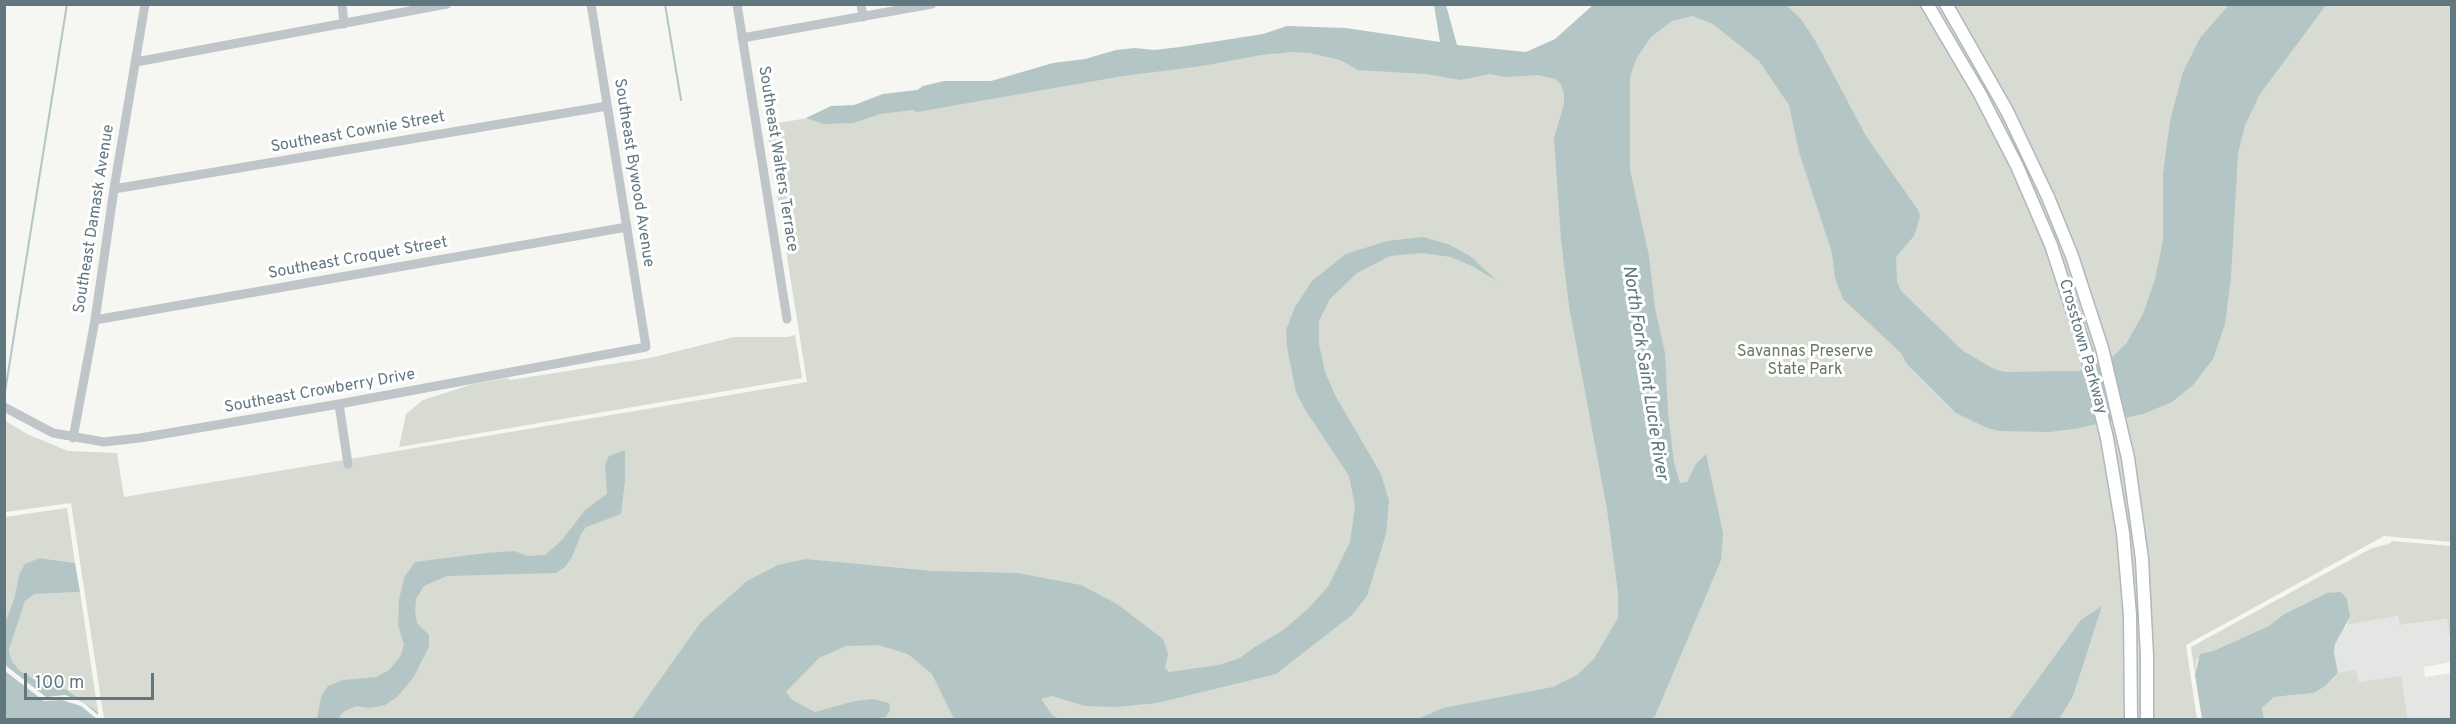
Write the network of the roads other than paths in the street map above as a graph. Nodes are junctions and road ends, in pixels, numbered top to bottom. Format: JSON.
{"nodes":[{"id":1,"x":145,"y":4,"type":"edge"},
{"id":2,"x":342,"y":4,"type":"edge"},
{"id":3,"x":447,"y":4,"type":"edge"},
{"id":4,"x":591,"y":4,"type":"edge"},
{"id":5,"x":737,"y":4,"type":"edge"},
{"id":6,"x":861,"y":4,"type":"edge"},
{"id":7,"x":932,"y":4,"type":"edge"},
{"id":8,"x":1927,"y":4,"type":"edge"},
{"id":9,"x":1946,"y":4,"type":"edge"},
{"id":10,"x":862,"y":17,"type":"junction"},
{"id":11,"x":344,"y":24,"type":"junction"},
{"id":12,"x":742,"y":38,"type":"junction"},
{"id":13,"x":136,"y":62,"type":"junction"},
{"id":14,"x":607,"y":106,"type":"junction"},
{"id":15,"x":114,"y":189,"type":"junction"},
{"id":16,"x":627,"y":227,"type":"junction"},
{"id":17,"x":786,"y":319,"type":"dead end"},
{"id":18,"x":95,"y":320,"type":"junction"},
{"id":19,"x":646,"y":347,"type":"joint"},
{"id":20,"x":339,"y":404,"type":"junction"},
{"id":21,"x":4,"y":406,"type":"edge"},
{"id":22,"x":73,"y":438,"type":"junction"},
{"id":23,"x":348,"y":465,"type":"dead end"},
{"id":24,"x":2131,"y":720,"type":"edge"},
{"id":25,"x":2147,"y":720,"type":"edge"}],
"edges":[{"from":1,"to":13,"type":"street","name":"Southeast Damask Avenue"},
{"from":2,"to":11,"type":"street"},
{"from":3,"to":11,"type":"street"},
{"from":4,"to":14,"type":"street","name":"Southeast Bywood Avenue"},
{"from":5,"to":12,"type":"street","name":"Southeast Walters Terrace"},
{"from":6,"to":10,"type":"street"},
{"from":7,"to":10,"type":"street"},
{"from":8,"to":24,"type":"main road","name":"Crosstown Parkway"},
{"from":9,"to":25,"type":"main road","name":"Crosstown Parkway"},
{"from":10,"to":12,"type":"street"},
{"from":11,"to":13,"type":"street"},
{"from":12,"to":17,"type":"street","name":"Southeast Walters Terrace"},
{"from":13,"to":15,"type":"street","name":"Southeast Damask Avenue"},
{"from":14,"to":15,"type":"street","name":"Southeast Cownie Street"},
{"from":14,"to":16,"type":"street","name":"Southeast Bywood Avenue"},
{"from":15,"to":18,"type":"street","name":"Southeast Damask Avenue"},
{"from":16,"to":18,"type":"street","name":"Southeast Croquet Street"},
{"from":16,"to":19,"type":"street","name":"Southeast Bywood Avenue"},
{"from":18,"to":22,"type":"street","name":"Southeast Damask Avenue"},
{"from":19,"to":20,"type":"street","name":"Southeast Crowberry Drive"},
{"from":20,"to":22,"type":"street","name":"Southeast Crowberry Drive"},
{"from":20,"to":23,"type":"street"},
{"from":21,"to":22,"type":"street","name":"Southeast Crowberry Drive"}]}
